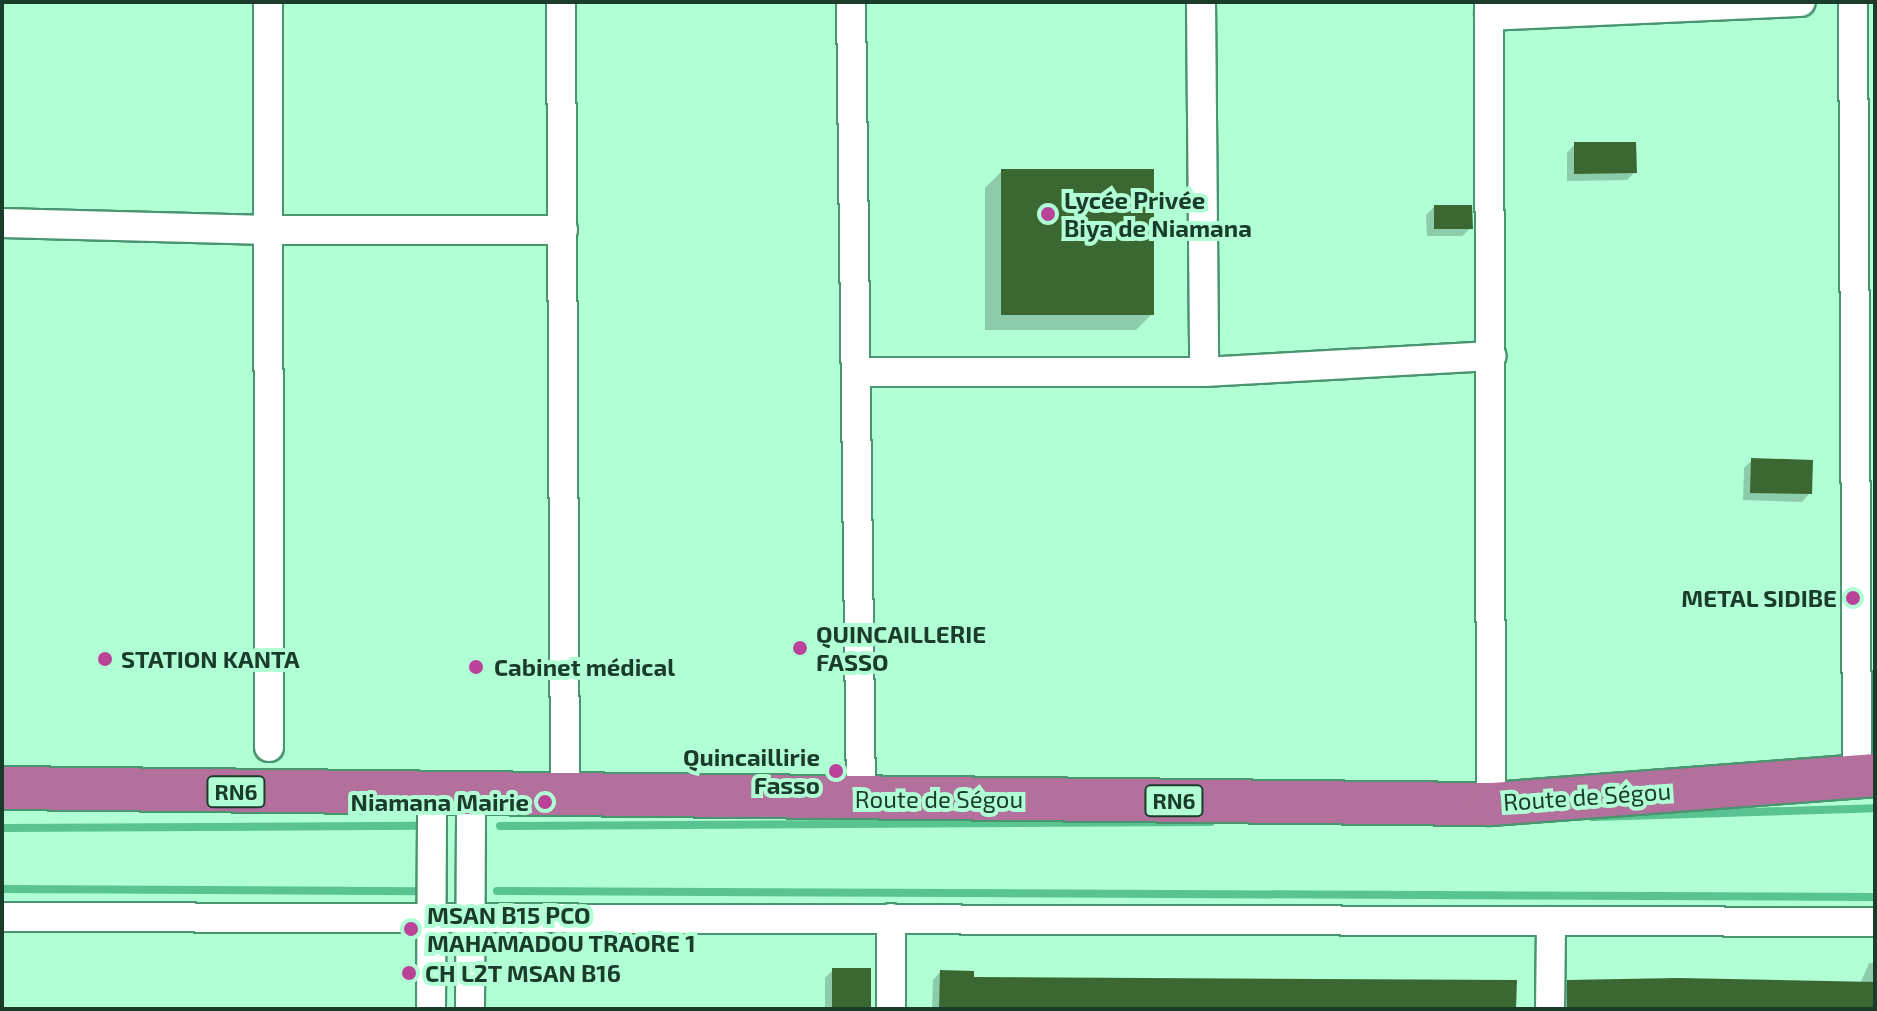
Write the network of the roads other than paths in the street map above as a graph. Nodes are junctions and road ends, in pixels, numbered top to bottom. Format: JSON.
{"nodes":[{"id":1,"x":268,"y":2,"type":"edge"},
{"id":2,"x":561,"y":2,"type":"edge"},
{"id":3,"x":851,"y":2,"type":"edge"},
{"id":4,"x":1201,"y":2,"type":"edge"},
{"id":5,"x":1801,"y":2,"type":"edge"},
{"id":6,"x":1853,"y":2,"type":"edge"},
{"id":7,"x":1489,"y":9,"type":"edge"},
{"id":8,"x":2,"y":223,"type":"edge"},
{"id":9,"x":269,"y":230,"type":"junction"},
{"id":10,"x":563,"y":230,"type":"junction"},
{"id":11,"x":1492,"y":356,"type":"junction"},
{"id":12,"x":856,"y":372,"type":"junction"},
{"id":13,"x":1204,"y":372,"type":"junction"},
{"id":14,"x":1865,"y":382,"type":"edge"},
{"id":15,"x":269,"y":747,"type":"dead end"},
{"id":16,"x":1866,"y":776,"type":"edge"},
{"id":17,"x":2,"y":788,"type":"edge"},
{"id":18,"x":451,"y":794,"type":"junction"},
{"id":19,"x":565,"y":796,"type":"junction"},
{"id":20,"x":861,"y":798,"type":"junction"},
{"id":21,"x":1491,"y":804,"type":"junction"},
{"id":22,"x":431,"y":916,"type":"junction"},
{"id":23,"x":470,"y":916,"type":"junction"},
{"id":24,"x":2,"y":917,"type":"edge"},
{"id":25,"x":891,"y":918,"type":"junction"},
{"id":26,"x":1551,"y":921,"type":"junction"},
{"id":27,"x":1875,"y":922,"type":"edge"},
{"id":28,"x":431,"y":1009,"type":"edge"},
{"id":29,"x":470,"y":1009,"type":"edge"},
{"id":30,"x":891,"y":1009,"type":"edge"},
{"id":31,"x":1550,"y":1009,"type":"edge"}],
"edges":[{"from":1,"to":9,"type":"street"},
{"from":2,"to":10,"type":"street"},
{"from":3,"to":12,"type":"street"},
{"from":4,"to":13,"type":"street"},
{"from":5,"to":7,"type":"street"},
{"from":6,"to":14,"type":"street"},
{"from":7,"to":11,"type":"street"},
{"from":8,"to":9,"type":"street"},
{"from":9,"to":10,"type":"street"},
{"from":9,"to":15,"type":"street"},
{"from":10,"to":19,"type":"street"},
{"from":11,"to":13,"type":"street"},
{"from":11,"to":21,"type":"street"},
{"from":12,"to":13,"type":"street"},
{"from":12,"to":20,"type":"street"},
{"from":14,"to":16,"type":"street"},
{"from":16,"to":21,"type":"highway","name":"Route de Ségou","number":"RN6"},
{"from":17,"to":18,"type":"highway","name":"Route de Ségou","number":"RN6"},
{"from":18,"to":19,"type":"highway","name":"Route de Ségou","number":"RN6"},
{"from":18,"to":22,"type":"street"},
{"from":18,"to":23,"type":"street"},
{"from":19,"to":20,"type":"highway","name":"Route de Ségou","number":"RN6"},
{"from":20,"to":21,"type":"highway","name":"Route de Ségou","number":"RN6"},
{"from":22,"to":23,"type":"street"},
{"from":22,"to":24,"type":"street"},
{"from":22,"to":28,"type":"street"},
{"from":23,"to":25,"type":"street"},
{"from":23,"to":29,"type":"street"},
{"from":25,"to":26,"type":"street"},
{"from":25,"to":30,"type":"street"},
{"from":26,"to":27,"type":"street"},
{"from":26,"to":31,"type":"street"}]}
